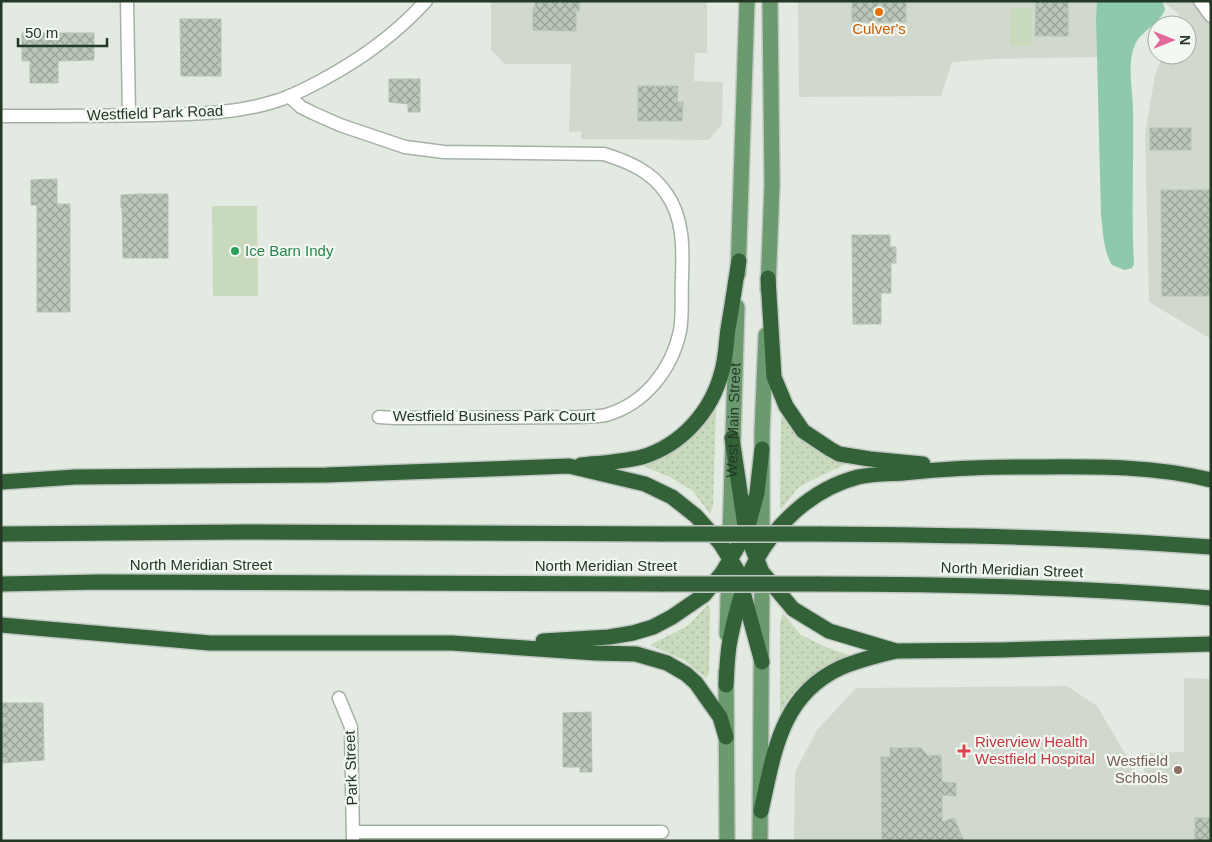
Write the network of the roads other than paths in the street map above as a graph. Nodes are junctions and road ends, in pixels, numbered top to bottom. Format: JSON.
{"nodes":[{"id":1,"x":127,"y":1,"type":"edge"},
{"id":2,"x":426,"y":1,"type":"edge"},
{"id":3,"x":747,"y":1,"type":"edge"},
{"id":4,"x":770,"y":1,"type":"edge"},
{"id":5,"x":1200,"y":1,"type":"edge"},
{"id":6,"x":1211,"y":16,"type":"edge"},
{"id":7,"x":289,"y":96,"type":"junction"},
{"id":8,"x":129,"y":115,"type":"junction"},
{"id":9,"x":1,"y":116,"type":"edge"},
{"id":10,"x":738,"y":261,"type":"junction"},
{"id":11,"x":768,"y":278,"type":"junction"},
{"id":12,"x":380,"y":416,"type":"dead end"},
{"id":13,"x":732,"y":438,"type":"junction"},
{"id":14,"x":762,"y":449,"type":"junction"},
{"id":15,"x":569,"y":466,"type":"junction"},
{"id":16,"x":962,"y":468,"type":"junction"},
{"id":17,"x":1211,"y":480,"type":"edge"},
{"id":18,"x":1,"y":482,"type":"edge"},
{"id":19,"x":746,"y":533,"type":"junction"},
{"id":20,"x":1,"y":534,"type":"edge"},
{"id":21,"x":1211,"y":547,"type":"edge"},
{"id":22,"x":730,"y":559,"type":"junction"},
{"id":23,"x":760,"y":561,"type":"junction"},
{"id":24,"x":1,"y":584,"type":"edge"},
{"id":25,"x":744,"y":590,"type":"junction"},
{"id":26,"x":1211,"y":598,"type":"edge"},
{"id":27,"x":1,"y":625,"type":"edge"},
{"id":28,"x":1211,"y":644,"type":"edge"},
{"id":29,"x":507,"y":646,"type":"junction"},
{"id":30,"x":896,"y":651,"type":"junction"},
{"id":31,"x":762,"y":662,"type":"junction"},
{"id":32,"x":726,"y":685,"type":"junction"},
{"id":33,"x":339,"y":698,"type":"dead end"},
{"id":34,"x":726,"y":736,"type":"junction"},
{"id":35,"x":760,"y":811,"type":"junction"},
{"id":36,"x":662,"y":832,"type":"dead end"},
{"id":37,"x":353,"y":836,"type":"edge"},
{"id":38,"x":561,"y":836,"type":"edge"},
{"id":39,"x":727,"y":841,"type":"edge"},
{"id":40,"x":760,"y":841,"type":"edge"}],
"edges":[{"from":1,"to":8,"type":"street"},
{"from":2,"to":7,"type":"street","name":"Westfield Park Road"},
{"from":3,"to":10,"type":"main road","name":"West Main Street"},
{"from":4,"to":11,"type":"main road","name":"West Main Street"},
{"from":5,"to":6,"type":"street"},
{"from":7,"to":8,"type":"street","name":"Westfield Park Road"},
{"from":7,"to":12,"type":"street","name":"Westfield Business Park Court"},
{"from":8,"to":9,"type":"street","name":"Westfield Park Road"},
{"from":10,"to":13,"type":"main road","name":"West Main Street"},
{"from":10,"to":15,"type":"highway"},
{"from":11,"to":14,"type":"main road","name":"West Main Street"},
{"from":11,"to":16,"type":"highway"},
{"from":13,"to":19,"type":"highway"},
{"from":13,"to":22,"type":"main road","name":"West Main Street"},
{"from":14,"to":19,"type":"highway"},
{"from":14,"to":23,"type":"main road","name":"West Main Street"},
{"from":15,"to":18,"type":"highway"},
{"from":15,"to":22,"type":"highway"},
{"from":16,"to":17,"type":"highway"},
{"from":16,"to":23,"type":"highway"},
{"from":19,"to":22,"type":"highway"},
{"from":19,"to":23,"type":"highway"},
{"from":20,"to":21,"type":"highway","bridge":true},
{"from":22,"to":25,"type":"highway"},
{"from":22,"to":29,"type":"highway"},
{"from":22,"to":32,"type":"main road","name":"West Main Street"},
{"from":23,"to":25,"type":"highway"},
{"from":23,"to":30,"type":"highway"},
{"from":23,"to":31,"type":"main road","name":"West Main Street"},
{"from":24,"to":26,"type":"highway","name":"North Meridian Street","bridge":true},
{"from":25,"to":31,"type":"highway"},
{"from":25,"to":32,"type":"highway"},
{"from":27,"to":29,"type":"highway"},
{"from":28,"to":30,"type":"highway"},
{"from":29,"to":34,"type":"highway"},
{"from":30,"to":35,"type":"highway"},
{"from":31,"to":35,"type":"main road","name":"West Main Street"},
{"from":32,"to":34,"type":"main road","name":"West Main Street"},
{"from":33,"to":37,"type":"street","name":"Park Street"},
{"from":34,"to":39,"type":"main road","name":"West Main Street"},
{"from":35,"to":40,"type":"main road","name":"West Main Street"},
{"from":36,"to":38,"type":"street"},
{"from":37,"to":38,"type":"street"}]}
